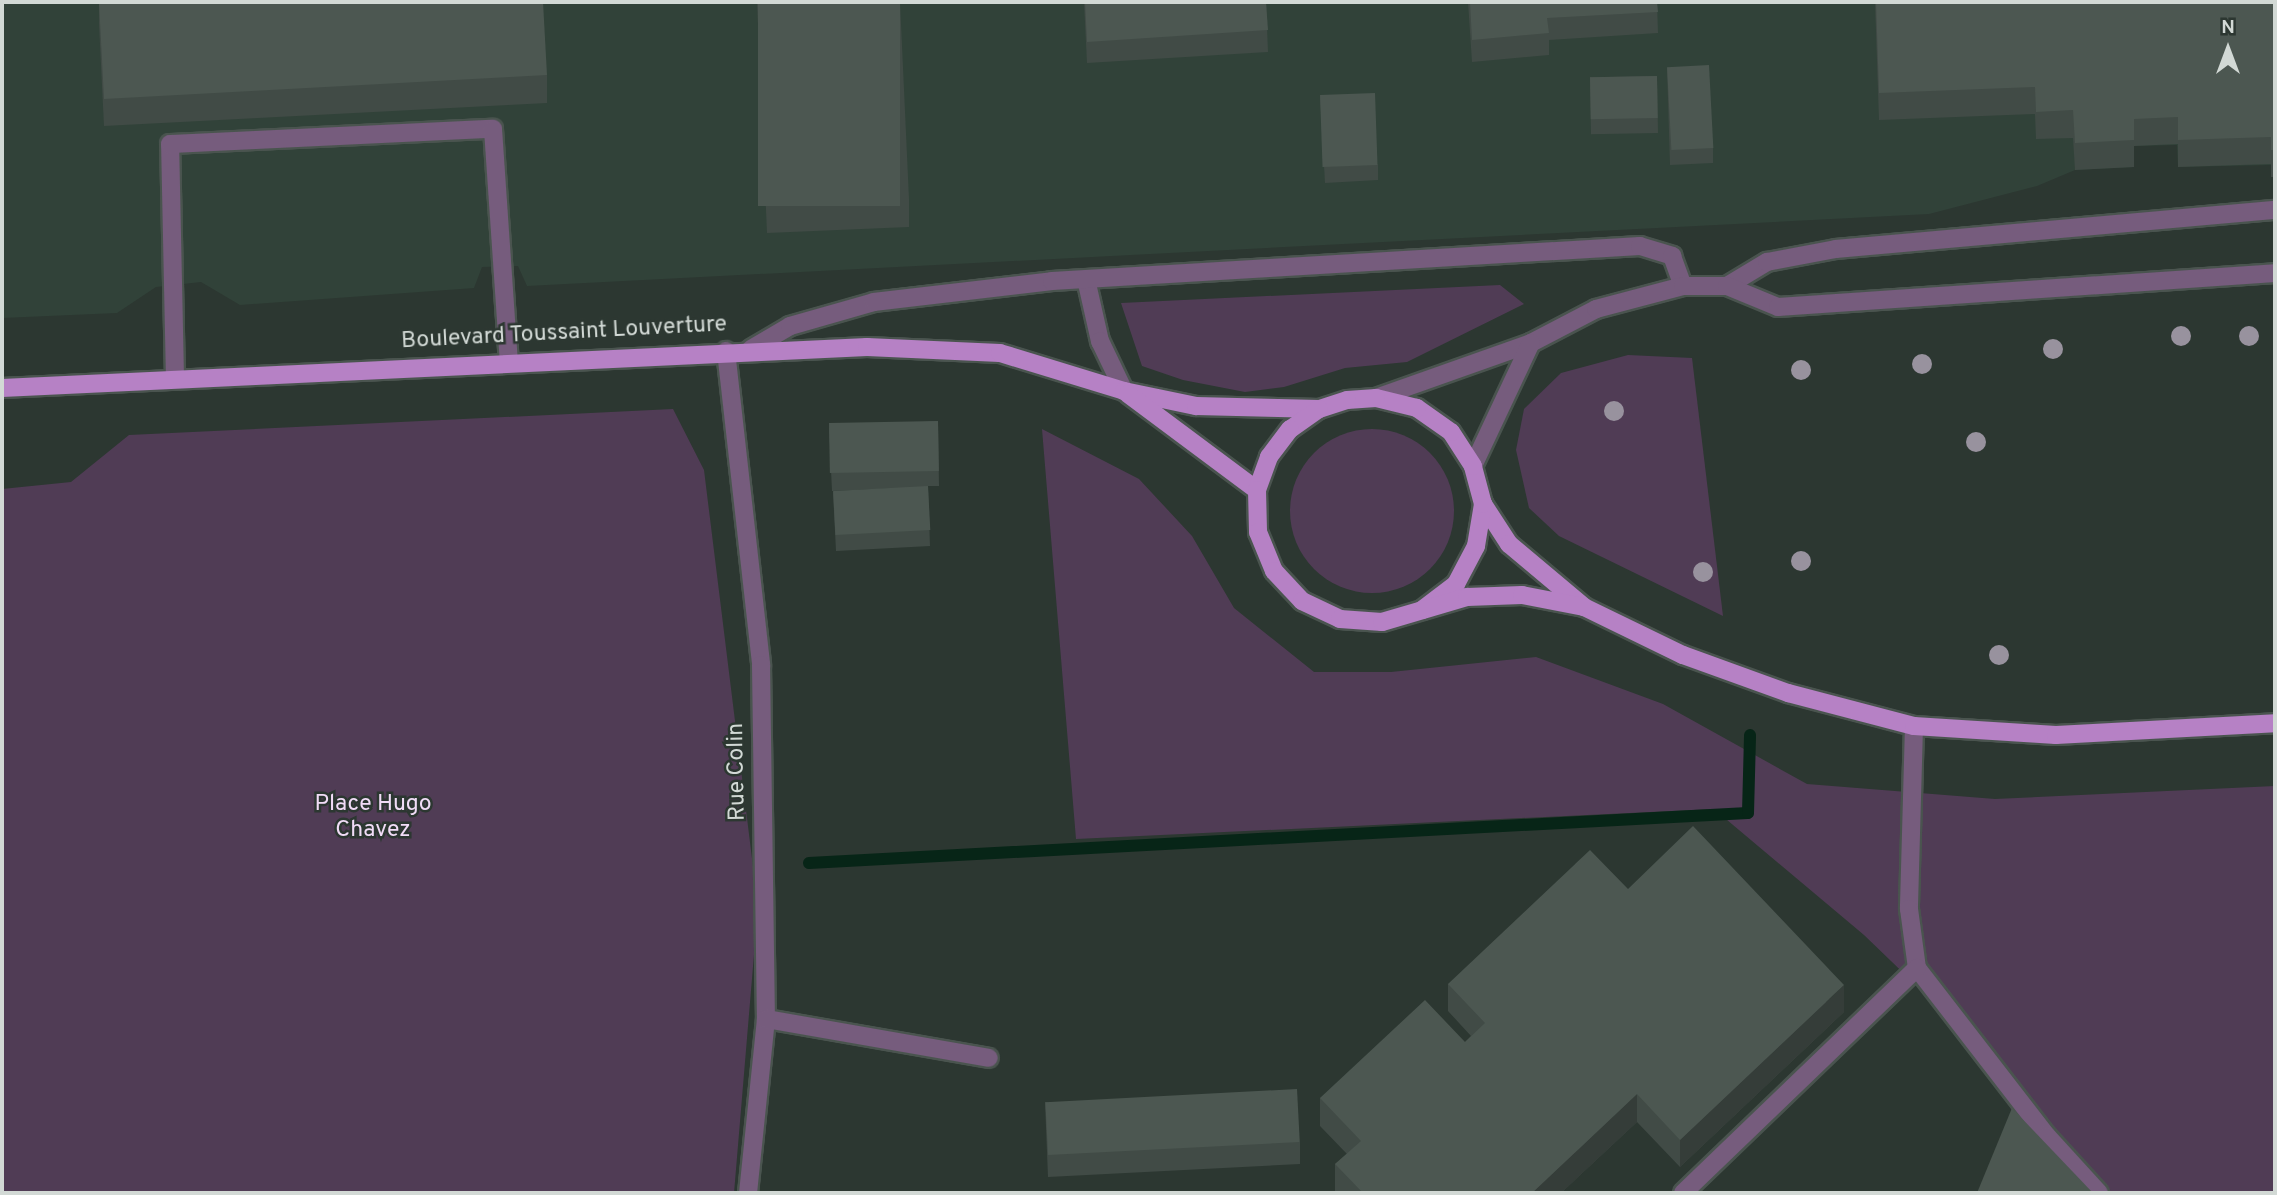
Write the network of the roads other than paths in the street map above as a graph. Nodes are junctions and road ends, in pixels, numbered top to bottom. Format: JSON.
{"nodes":[{"id":1,"x":2275,"y":210,"type":"edge"},
{"id":2,"x":2275,"y":273,"type":"edge"},
{"id":3,"x":1086,"y":279,"type":"junction"},
{"id":4,"x":1683,"y":286,"type":"junction"},
{"id":5,"x":1727,"y":286,"type":"junction"},
{"id":6,"x":1531,"y":343,"type":"junction"},
{"id":7,"x":751,"y":349,"type":"junction"},
{"id":8,"x":726,"y":351,"type":"junction"},
{"id":9,"x":509,"y":361,"type":"junction"},
{"id":10,"x":175,"y":379,"type":"junction"},
{"id":11,"x":2,"y":388,"type":"edge"},
{"id":12,"x":1124,"y":390,"type":"junction"},
{"id":13,"x":1376,"y":398,"type":"junction"},
{"id":14,"x":1319,"y":410,"type":"junction"},
{"id":15,"x":1473,"y":466,"type":"junction"},
{"id":16,"x":1257,"y":490,"type":"junction"},
{"id":17,"x":1482,"y":504,"type":"junction"},
{"id":18,"x":1584,"y":607,"type":"junction"},
{"id":19,"x":1422,"y":610,"type":"junction"},
{"id":20,"x":2275,"y":723,"type":"edge"},
{"id":21,"x":1914,"y":726,"type":"junction"},
{"id":22,"x":1917,"y":968,"type":"junction"},
{"id":23,"x":766,"y":1018,"type":"junction"},
{"id":24,"x":989,"y":1058,"type":"dead end"},
{"id":25,"x":748,"y":1193,"type":"edge"},
{"id":26,"x":1683,"y":1193,"type":"edge"},
{"id":27,"x":2099,"y":1193,"type":"edge"}],
"edges":[{"from":1,"to":5,"type":"lane"},
{"from":2,"to":5,"type":"lane"},
{"from":3,"to":4,"type":"lane"},
{"from":3,"to":7,"type":"lane"},
{"from":3,"to":12,"type":"lane"},
{"from":4,"to":5,"type":"lane"},
{"from":4,"to":6,"type":"lane"},
{"from":6,"to":13,"type":"lane"},
{"from":6,"to":15,"type":"lane"},
{"from":7,"to":8,"type":"main road","name":"Boulevard Toussaint Louverture"},
{"from":7,"to":12,"type":"main road","name":"Boulevard Toussaint Louverture"},
{"from":8,"to":9,"type":"main road","name":"Boulevard Toussaint Louverture"},
{"from":8,"to":23,"type":"lane","name":"Rue Colin"},
{"from":9,"to":10,"type":"main road","name":"Boulevard Toussaint Louverture"},
{"from":9,"to":10,"type":"lane"},
{"from":10,"to":11,"type":"main road","name":"Boulevard Toussaint Louverture"},
{"from":12,"to":14,"type":"main road","name":"Boulevard Toussaint Louverture"},
{"from":12,"to":16,"type":"main road","name":"Boulevard Toussaint Louverture"},
{"from":13,"to":14,"type":"main road"},
{"from":13,"to":15,"type":"main road"},
{"from":14,"to":16,"type":"main road"},
{"from":15,"to":17,"type":"main road"},
{"from":16,"to":19,"type":"main road"},
{"from":17,"to":18,"type":"main road"},
{"from":17,"to":19,"type":"main road"},
{"from":18,"to":19,"type":"main road"},
{"from":18,"to":21,"type":"main road"},
{"from":20,"to":21,"type":"main road"},
{"from":21,"to":22,"type":"lane"},
{"from":22,"to":26,"type":"lane"},
{"from":22,"to":27,"type":"lane"},
{"from":23,"to":24,"type":"lane"},
{"from":23,"to":25,"type":"lane","name":"Rue Colin"}]}
